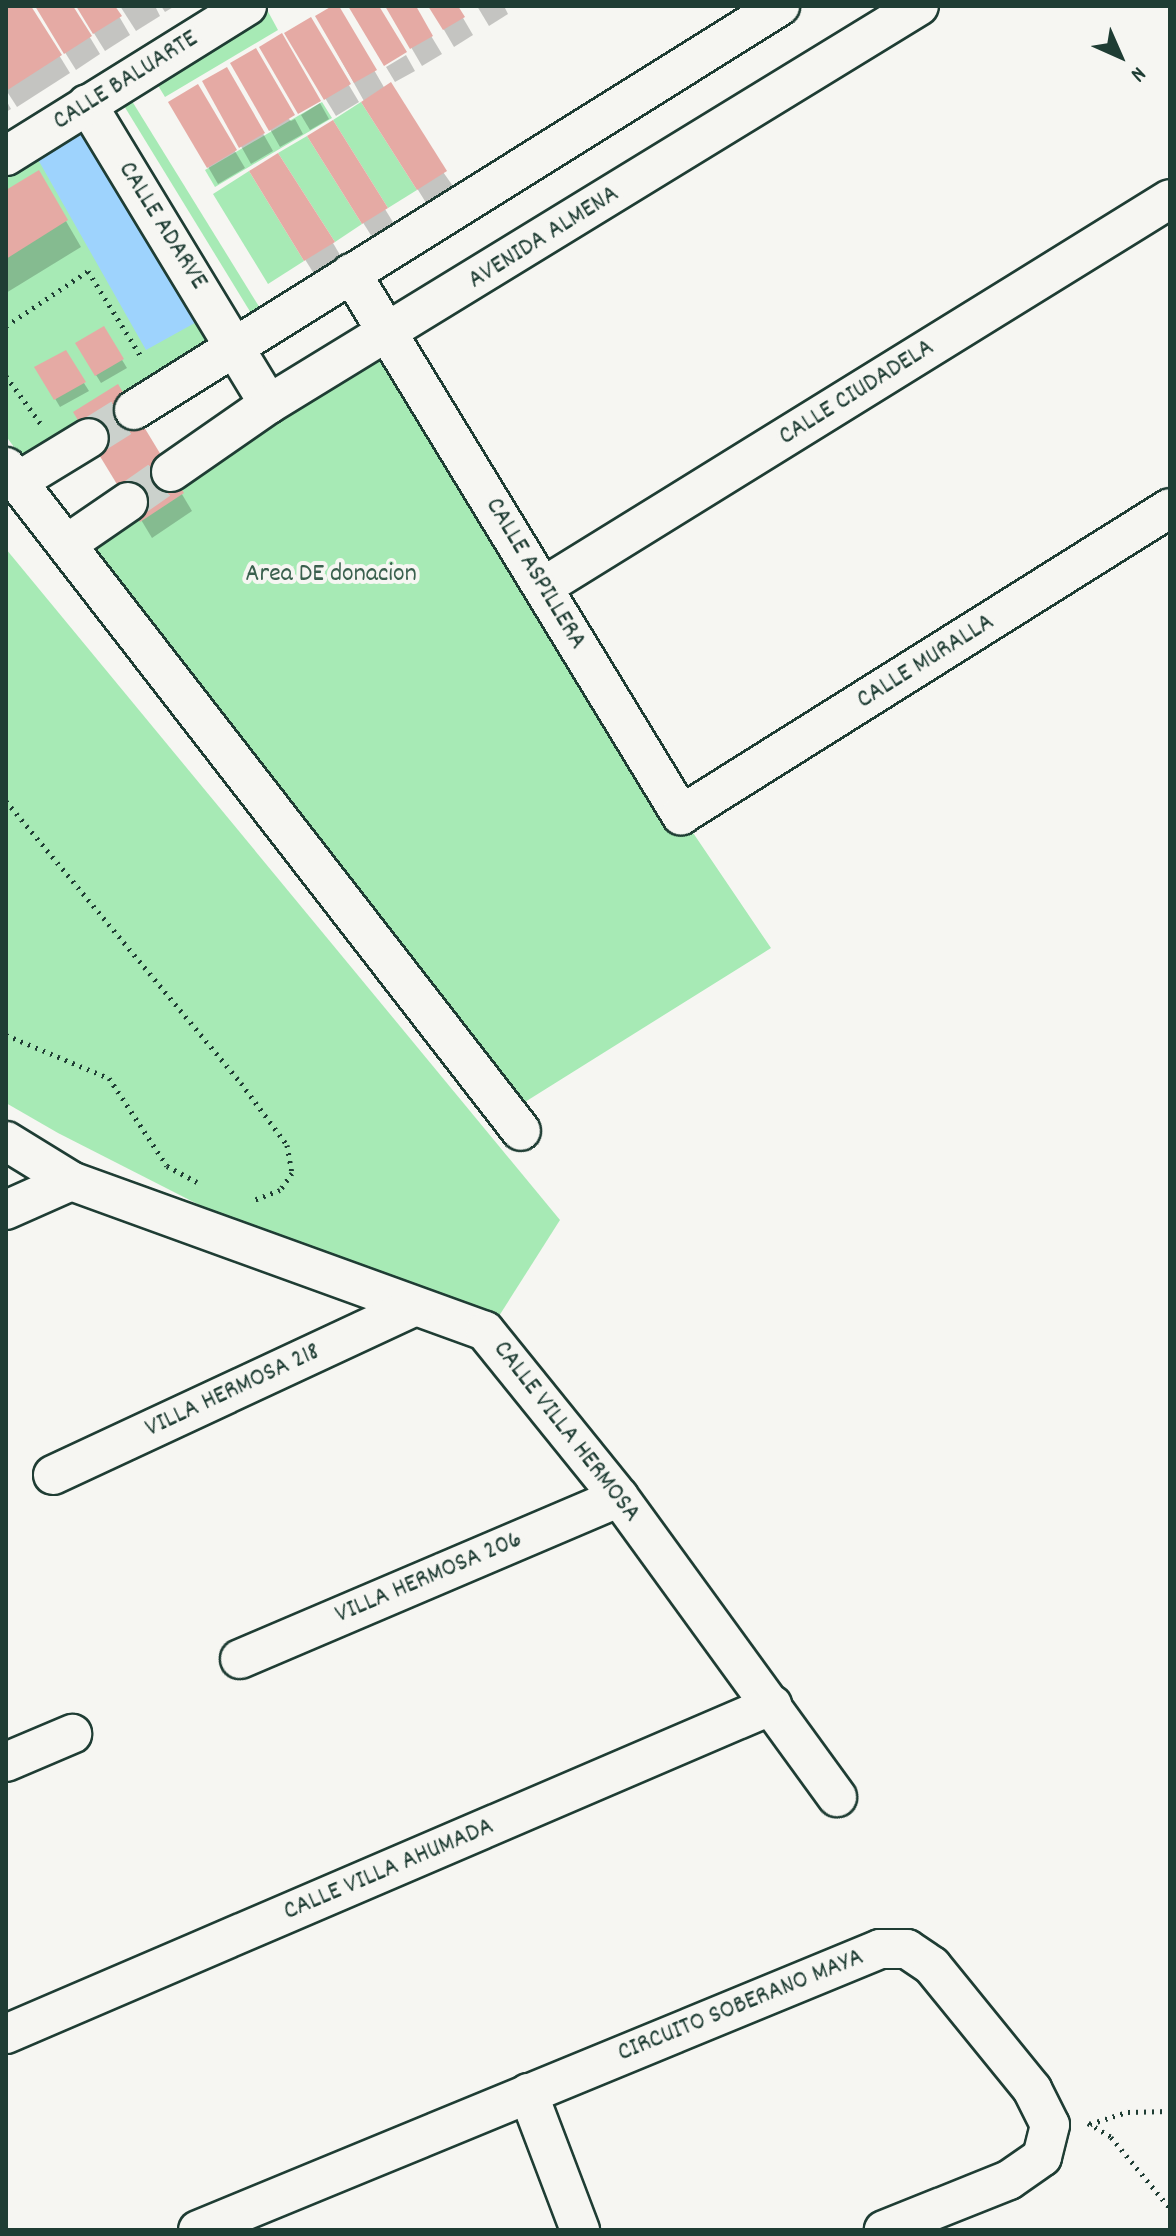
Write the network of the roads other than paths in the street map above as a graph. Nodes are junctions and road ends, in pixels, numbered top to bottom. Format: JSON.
{"nodes":[{"id":1,"x":247,"y":6,"type":"edge"},
{"id":2,"x":780,"y":6,"type":"edge"},
{"id":3,"x":919,"y":6,"type":"edge"},
{"id":4,"x":87,"y":104,"type":"junction"},
{"id":5,"x":6,"y":156,"type":"edge"},
{"id":6,"x":1170,"y":199,"type":"edge"},
{"id":7,"x":351,"y":273,"type":"junction"},
{"id":8,"x":389,"y":333,"type":"junction"},
{"id":9,"x":236,"y":347,"type":"junction"},
{"id":10,"x":269,"y":404,"type":"junction"},
{"id":11,"x":134,"y":410,"type":"tunnel mouth"},
{"id":12,"x":89,"y":438,"type":"tunnel mouth"},
{"id":13,"x":171,"y":472,"type":"tunnel mouth"},
{"id":14,"x":12,"y":474,"type":"edge"},
{"id":15,"x":128,"y":502,"type":"tunnel mouth"},
{"id":16,"x":1170,"y":508,"type":"edge"},
{"id":17,"x":67,"y":544,"type":"junction"},
{"id":18,"x":543,"y":587,"type":"junction"},
{"id":19,"x":681,"y":815,"type":"joint"},
{"id":20,"x":521,"y":1131,"type":"dead end"},
{"id":21,"x":6,"y":1141,"type":"edge"},
{"id":22,"x":71,"y":1181,"type":"junction"},
{"id":23,"x":6,"y":1210,"type":"edge"},
{"id":24,"x":413,"y":1307,"type":"junction"},
{"id":25,"x":53,"y":1475,"type":"dead end"},
{"id":26,"x":619,"y":1497,"type":"junction"},
{"id":27,"x":240,"y":1659,"type":"dead end"},
{"id":28,"x":772,"y":1705,"type":"junction"},
{"id":29,"x":72,"y":1734,"type":"dead end"},
{"id":30,"x":6,"y":1762,"type":"edge"},
{"id":31,"x":837,"y":1797,"type":"dead end"},
{"id":32,"x":6,"y":2034,"type":"edge"},
{"id":33,"x":528,"y":2093,"type":"junction"},
{"id":34,"x":198,"y":2230,"type":"edge"},
{"id":35,"x":580,"y":2230,"type":"edge"},
{"id":36,"x":884,"y":2230,"type":"edge"}],
"edges":[{"from":1,"to":4,"type":"street","name":"CALLE BALUARTE"},
{"from":2,"to":7,"type":"street"},
{"from":3,"to":8,"type":"street","name":"AVENIDA ALMENA"},
{"from":4,"to":5,"type":"street","name":"CALLE BALUARTE"},
{"from":4,"to":9,"type":"street","name":"CALLE ADARVE"},
{"from":6,"to":18,"type":"street","name":"CALLE CIUDADELA"},
{"from":7,"to":8,"type":"street","name":"CALLE ASPILLERA"},
{"from":7,"to":9,"type":"street"},
{"from":8,"to":10,"type":"street","name":"AVENIDA ALMENA"},
{"from":8,"to":18,"type":"street","name":"CALLE ASPILLERA"},
{"from":9,"to":10,"type":"street","name":"CALLE ADARVE"},
{"from":9,"to":11,"type":"street"},
{"from":10,"to":13,"type":"street","name":"AVENIDA ALMENA"},
{"from":12,"to":14,"type":"street"},
{"from":14,"to":17,"type":"street"},
{"from":15,"to":17,"type":"street"},
{"from":16,"to":19,"type":"street","name":"CALLE MURALLA"},
{"from":17,"to":20,"type":"street"},
{"from":18,"to":19,"type":"street","name":"CALLE ASPILLERA"},
{"from":21,"to":22,"type":"street","name":"CALLE VILLA HERMOSA"},
{"from":22,"to":23,"type":"street"},
{"from":22,"to":24,"type":"street","name":"CALLE VILLA HERMOSA"},
{"from":24,"to":25,"type":"street","name":"VILLA HERMOSA 218"},
{"from":24,"to":26,"type":"street","name":"CALLE VILLA HERMOSA"},
{"from":26,"to":27,"type":"street","name":"VILLA HERMOSA 206"},
{"from":26,"to":28,"type":"street","name":"CALLE VILLA HERMOSA"},
{"from":28,"to":31,"type":"street","name":"CALLE VILLA HERMOSA"},
{"from":28,"to":32,"type":"street","name":"CALLE VILLA AHUMADA"},
{"from":29,"to":30,"type":"street"},
{"from":33,"to":34,"type":"street","name":"CIRCUITO SOBERANO MAYA"},
{"from":33,"to":35,"type":"street"},
{"from":33,"to":36,"type":"street","name":"CIRCUITO SOBERANO MAYA"}]}
